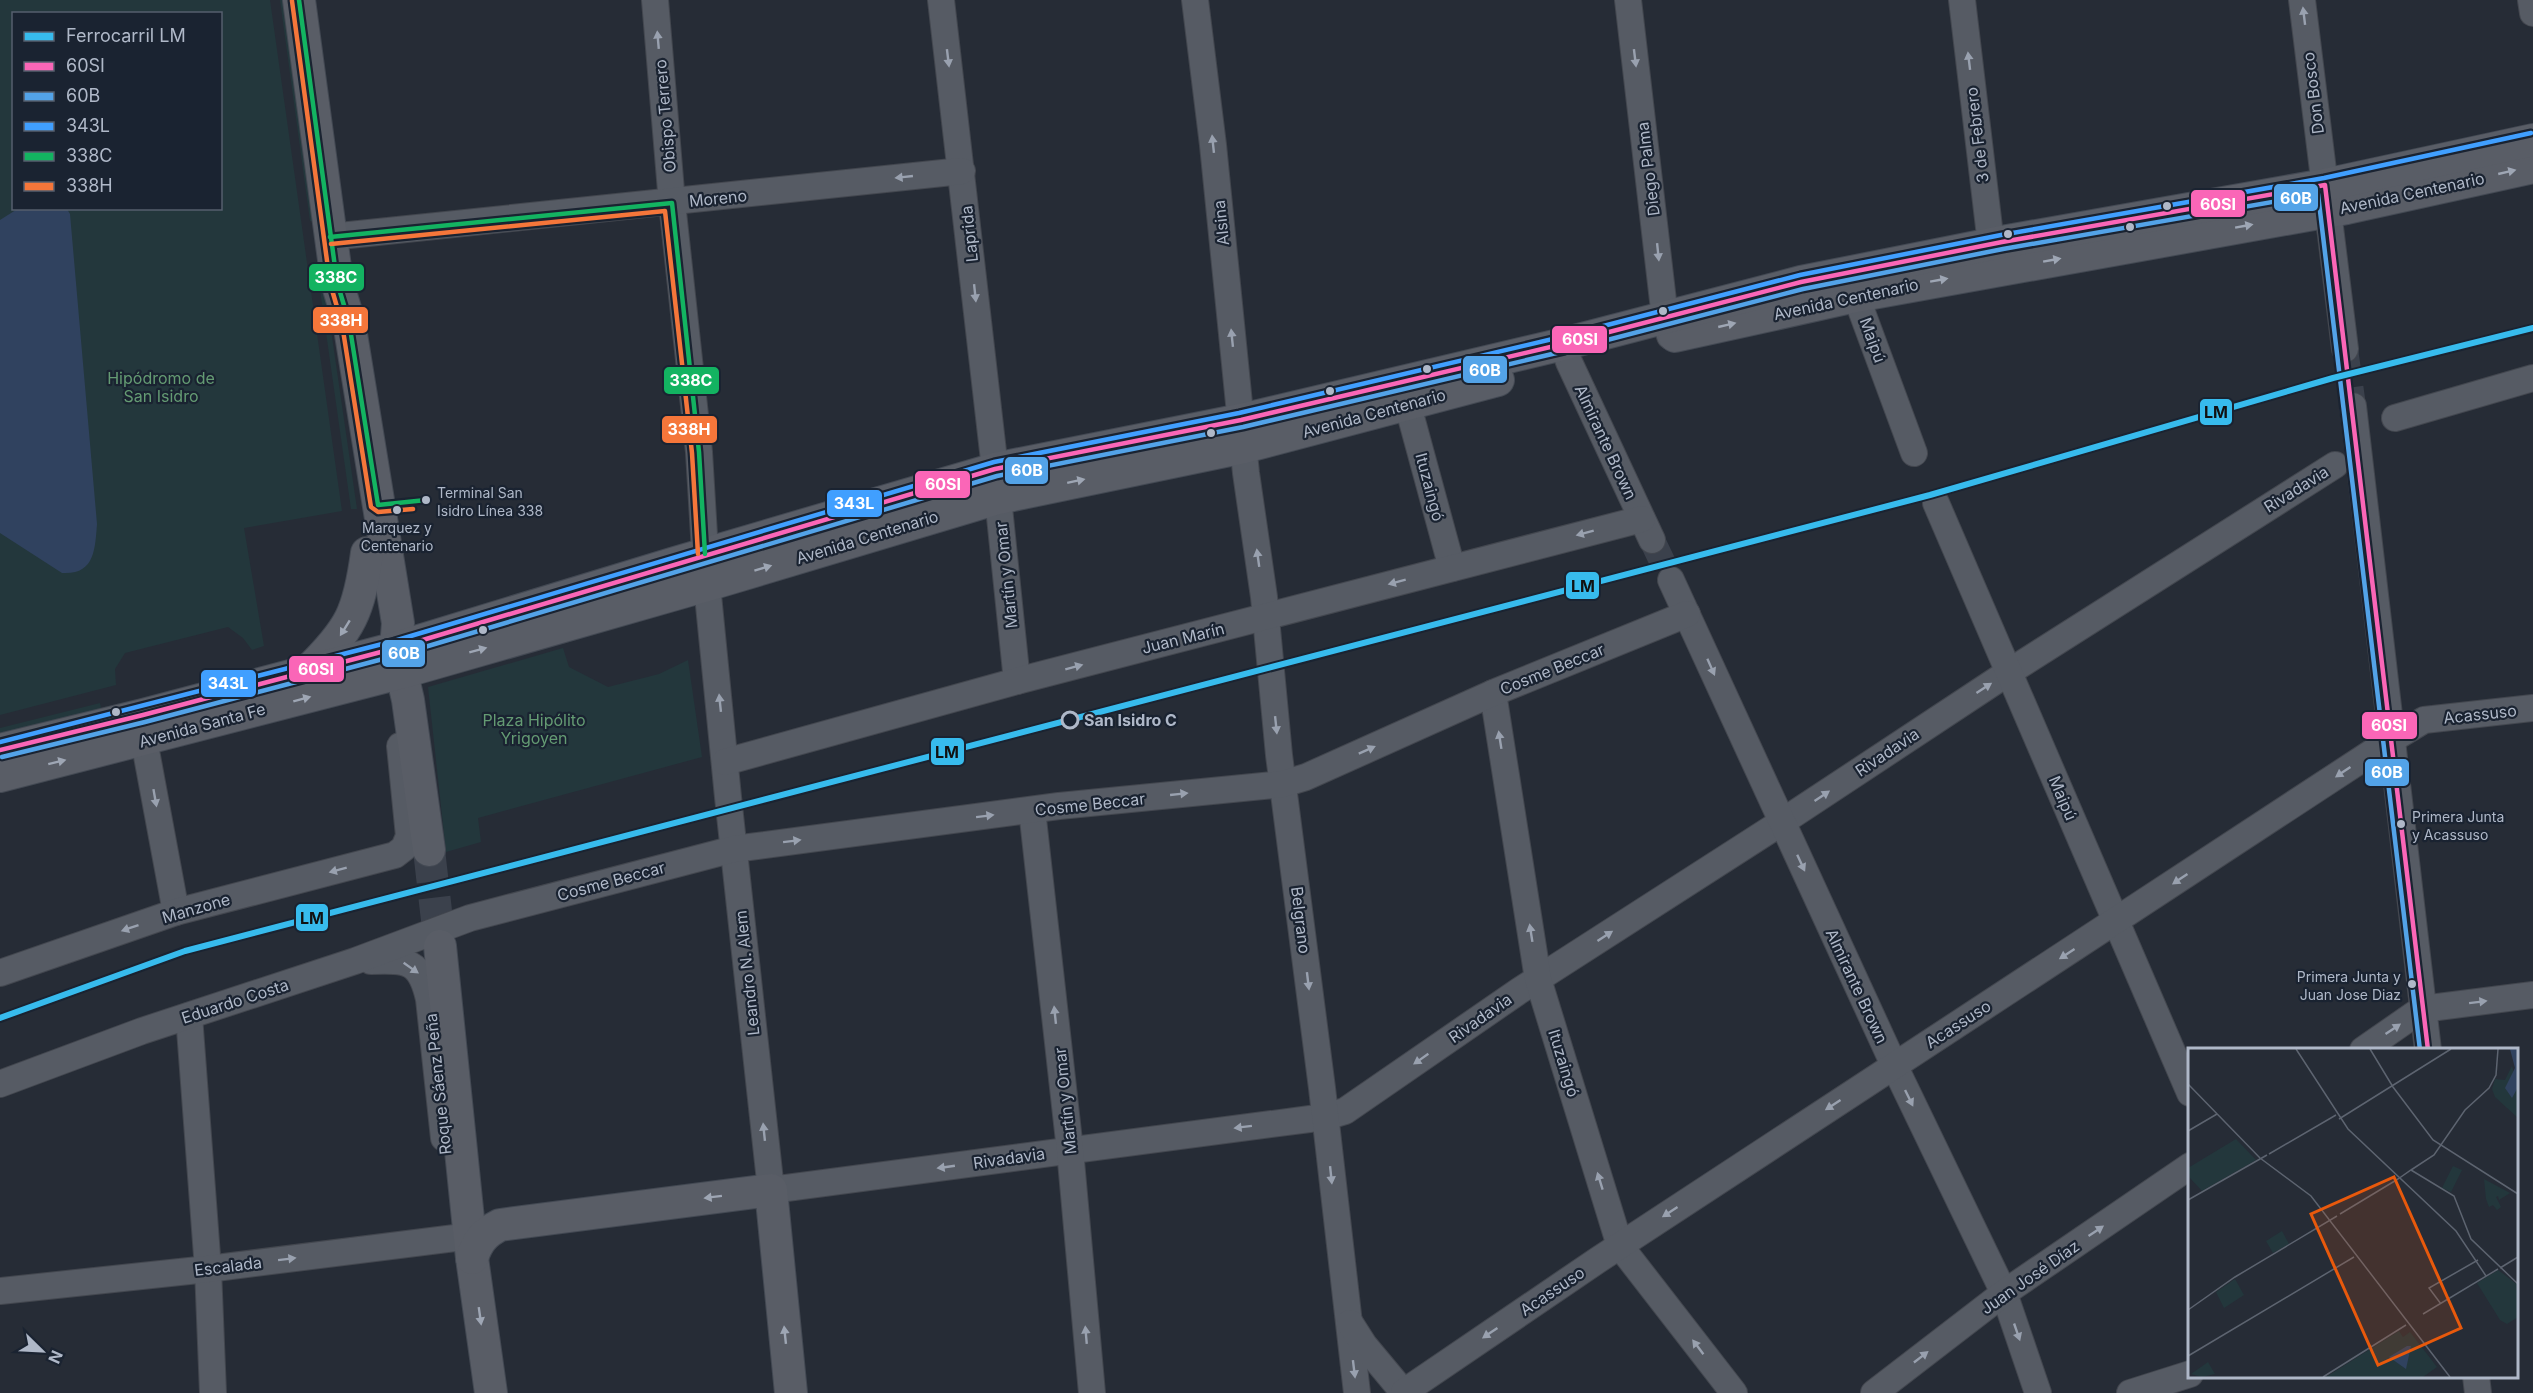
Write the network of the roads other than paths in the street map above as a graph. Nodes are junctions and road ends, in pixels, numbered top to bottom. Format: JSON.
{"nodes":[{"id":1,"x":299,"y":0,"type":"edge"},
{"id":2,"x":655,"y":0,"type":"edge"},
{"id":3,"x":940,"y":0,"type":"edge"},
{"id":4,"x":1195,"y":0,"type":"edge"},
{"id":5,"x":1628,"y":0,"type":"edge"},
{"id":6,"x":1962,"y":0,"type":"edge"},
{"id":7,"x":2302,"y":0,"type":"edge"},
{"id":8,"x":2531,"y":0,"type":"edge"},
{"id":9,"x":2533,"y":13,"type":"edge"},
{"id":10,"x":2533,"y":140,"type":"edge"},
{"id":11,"x":2533,"y":166,"type":"edge"},
{"id":12,"x":962,"y":171,"type":"junction"},
{"id":13,"x":2327,"y":198,"type":"junction"},
{"id":14,"x":672,"y":203,"type":"junction"},
{"id":15,"x":330,"y":237,"type":"junction"},
{"id":16,"x":1992,"y":257,"type":"junction"},
{"id":17,"x":337,"y":282,"type":"junction"},
{"id":18,"x":1856,"y":296,"type":"junction"},
{"id":19,"x":1668,"y":328,"type":"junction"},
{"id":20,"x":2345,"y":349,"type":"tunnel mouth"},
{"id":21,"x":1566,"y":353,"type":"junction"},
{"id":22,"x":2533,"y":378,"type":"edge"},
{"id":23,"x":1408,"y":406,"type":"junction"},
{"id":24,"x":2353,"y":406,"type":"tunnel mouth"},
{"id":25,"x":2395,"y":418,"type":"dead end"},
{"id":26,"x":1242,"y":434,"type":"junction"},
{"id":27,"x":1914,"y":453,"type":"dead end"},
{"id":28,"x":2335,"y":465,"type":"dead end"},
{"id":29,"x":997,"y":483,"type":"junction"},
{"id":30,"x":1936,"y":503,"type":"dead end"},
{"id":31,"x":1647,"y":529,"type":"joint"},
{"id":32,"x":367,"y":553,"type":"junction"},
{"id":33,"x":705,"y":554,"type":"junction"},
{"id":34,"x":1452,"y":568,"type":"junction"},
{"id":35,"x":1671,"y":580,"type":"tunnel mouth"},
{"id":36,"x":707,"y":585,"type":"junction"},
{"id":37,"x":1687,"y":614,"type":"junction"},
{"id":38,"x":1266,"y":616,"type":"junction"},
{"id":39,"x":400,"y":660,"type":"junction"},
{"id":40,"x":308,"y":671,"type":"junction"},
{"id":41,"x":2008,"y":672,"type":"junction"},
{"id":42,"x":1017,"y":681,"type":"junction"},
{"id":43,"x":1493,"y":693,"type":"junction"},
{"id":44,"x":2533,"y":708,"type":"edge"},
{"id":45,"x":144,"y":740,"type":"junction"},
{"id":46,"x":2391,"y":740,"type":"junction"},
{"id":47,"x":0,"y":750,"type":"edge"},
{"id":48,"x":725,"y":762,"type":"junction"},
{"id":49,"x":0,"y":776,"type":"edge"},
{"id":50,"x":1283,"y":784,"type":"junction"},
{"id":51,"x":1032,"y":810,"type":"junction"},
{"id":52,"x":1782,"y":822,"type":"junction"},
{"id":53,"x":734,"y":849,"type":"junction"},
{"id":54,"x":429,"y":850,"type":"tunnel mouth"},
{"id":55,"x":176,"y":912,"type":"junction"},
{"id":56,"x":470,"y":918,"type":"junction"},
{"id":57,"x":2116,"y":922,"type":"junction"},
{"id":58,"x":440,"y":946,"type":"tunnel mouth"},
{"id":59,"x":355,"y":961,"type":"junction"},
{"id":60,"x":0,"y":973,"type":"edge"},
{"id":61,"x":1538,"y":979,"type":"junction"},
{"id":62,"x":2533,"y":995,"type":"edge"},
{"id":63,"x":2422,"y":1009,"type":"junction"},
{"id":64,"x":189,"y":1016,"type":"junction"},
{"id":65,"x":2366,"y":1048,"type":"edge"},
{"id":66,"x":2428,"y":1048,"type":"edge"},
{"id":67,"x":1894,"y":1065,"type":"junction"},
{"id":68,"x":0,"y":1084,"type":"edge"},
{"id":69,"x":2188,"y":1088,"type":"edge"},
{"id":70,"x":1325,"y":1117,"type":"junction"},
{"id":71,"x":1070,"y":1150,"type":"junction"},
{"id":72,"x":2188,"y":1168,"type":"edge"},
{"id":73,"x":464,"y":1174,"type":"junction"},
{"id":74,"x":771,"y":1190,"type":"junction"},
{"id":75,"x":490,"y":1217,"type":"junction"},
{"id":76,"x":1620,"y":1246,"type":"junction"},
{"id":77,"x":464,"y":1248,"type":"junction"},
{"id":78,"x":208,"y":1269,"type":"junction"},
{"id":79,"x":0,"y":1291,"type":"edge"},
{"id":80,"x":2004,"y":1293,"type":"junction"},
{"id":81,"x":1348,"y":1321,"type":"junction"},
{"id":82,"x":2188,"y":1375,"type":"edge"},
{"id":83,"x":2476,"y":1378,"type":"edge"},
{"id":84,"x":213,"y":1393,"type":"edge"},
{"id":85,"x":491,"y":1393,"type":"edge"},
{"id":86,"x":791,"y":1393,"type":"edge"},
{"id":87,"x":1092,"y":1393,"type":"edge"},
{"id":88,"x":1356,"y":1393,"type":"edge"},
{"id":89,"x":1404,"y":1393,"type":"edge"},
{"id":90,"x":1734,"y":1393,"type":"edge"},
{"id":91,"x":1874,"y":1393,"type":"edge"},
{"id":92,"x":2038,"y":1393,"type":"edge"},
{"id":93,"x":2130,"y":1393,"type":"edge"},
{"id":94,"x":2478,"y":1393,"type":"edge"}],
"edges":[{"from":1,"to":15,"type":"main road"},
{"from":14,"to":2,"type":"street","name":"Obispo Terrero","one_way":true},
{"from":3,"to":12,"type":"street","name":"Laprida","one_way":true},
{"from":26,"to":4,"type":"street","name":"Alsina","one_way":true},
{"from":5,"to":19,"type":"street","name":"Diego Palma","one_way":true},
{"from":16,"to":6,"type":"street","name":"3 de Febrero","one_way":true},
{"from":13,"to":7,"type":"street","name":"Don Bosco","one_way":true},
{"from":8,"to":9,"type":"street"},
{"from":10,"to":13,"type":"main road","name":"Avenida Centenario"},
{"from":13,"to":11,"type":"main road","name":"Avenida Centenario","one_way":true},
{"from":12,"to":14,"type":"street","name":"Moreno","one_way":true},
{"from":12,"to":29,"type":"street","name":"Laprida","one_way":true},
{"from":13,"to":16,"type":"main road","name":"Avenida Centenario"},
{"from":13,"to":20,"type":"street","name":"Don Bosco"},
{"from":14,"to":15,"type":"street","name":"Moreno"},
{"from":14,"to":33,"type":"street","name":"Obispo Terrero"},
{"from":15,"to":17,"type":"main road"},
{"from":18,"to":16,"type":"main road","name":"Avenida Centenario","one_way":true},
{"from":16,"to":19,"type":"main road","name":"Avenida Centenario"},
{"from":17,"to":32,"type":"main road"},
{"from":17,"to":39,"type":"main road"},
{"from":19,"to":18,"type":"main road","name":"Avenida Centenario","one_way":true},
{"from":18,"to":27,"type":"street","name":"Maipú"},
{"from":19,"to":21,"type":"main road","name":"Avenida Centenario"},
{"from":21,"to":23,"type":"main road","name":"Avenida Centenario"},
{"from":21,"to":26,"type":"main road","name":"Avenida Centenario"},
{"from":21,"to":31,"type":"street","name":"Almirante Brown"},
{"from":22,"to":25,"type":"street"},
{"from":23,"to":26,"type":"main road","name":"Avenida Centenario"},
{"from":23,"to":34,"type":"street","name":"Ituzaingó"},
{"from":24,"to":46,"type":"street"},
{"from":26,"to":29,"type":"main road","name":"Avenida Centenario"},
{"from":38,"to":26,"type":"street","name":"Belgrano","one_way":true},
{"from":28,"to":41,"type":"street","name":"Rivadavia"},
{"from":29,"to":33,"type":"main road","name":"Avenida Centenario"},
{"from":36,"to":29,"type":"main road","name":"Avenida Centenario","one_way":true},
{"from":29,"to":42,"type":"street","name":"Martín y Omar"},
{"from":30,"to":41,"type":"street","name":"Maipú"},
{"from":31,"to":34,"type":"street","name":"Juan Marín","one_way":true},
{"from":32,"to":39,"type":"main road"},
{"from":32,"to":40,"type":"main road","one_way":true},
{"from":33,"to":36,"type":"street","name":"Leandro N. Alem"},
{"from":33,"to":39,"type":"main road","name":"Avenida Centenario"},
{"from":34,"to":38,"type":"street","name":"Juan Marín","one_way":true},
{"from":35,"to":37,"type":"street","name":"Almirante Brown"},
{"from":39,"to":36,"type":"main road","name":"Avenida Centenario","one_way":true},
{"from":48,"to":36,"type":"street","name":"Leandro N. Alem","one_way":true},
{"from":37,"to":43,"type":"street","name":"Cosme Beccar"},
{"from":37,"to":52,"type":"street","name":"Almirante Brown","one_way":true},
{"from":42,"to":38,"type":"street","name":"Juan Marín","one_way":true},
{"from":38,"to":50,"type":"street","name":"Belgrano","one_way":true},
{"from":39,"to":40,"type":"main road","name":"Avenida Santa Fe"},
{"from":45,"to":39,"type":"main road","name":"Avenida Santa Fe","one_way":true},
{"from":39,"to":54,"type":"main road"},
{"from":39,"to":55,"type":"street","name":"Manzone","one_way":true},
{"from":40,"to":47,"type":"main road","name":"Avenida Santa Fe"},
{"from":52,"to":41,"type":"street","name":"Rivadavia","one_way":true},
{"from":41,"to":57,"type":"street","name":"Maipú"},
{"from":42,"to":48,"type":"street","name":"Juan Marín"},
{"from":50,"to":43,"type":"street","name":"Cosme Beccar","one_way":true},
{"from":61,"to":43,"type":"street","name":"Ituzaingó","one_way":true},
{"from":44,"to":46,"type":"street","name":"Acassuso"},
{"from":49,"to":45,"type":"main road","name":"Avenida Santa Fe","one_way":true},
{"from":45,"to":55,"type":"street","one_way":true},
{"from":46,"to":57,"type":"street","name":"Acassuso","one_way":true},
{"from":46,"to":63,"type":"street"},
{"from":48,"to":53,"type":"street","name":"Leandro N. Alem"},
{"from":51,"to":50,"type":"street","name":"Cosme Beccar","one_way":true},
{"from":50,"to":70,"type":"street","name":"Belgrano","one_way":true},
{"from":53,"to":51,"type":"street","name":"Cosme Beccar","one_way":true},
{"from":71,"to":51,"type":"street","name":"Martín y Omar","one_way":true},
{"from":61,"to":52,"type":"street","name":"Rivadavia","one_way":true},
{"from":52,"to":67,"type":"street","name":"Almirante Brown","one_way":true},
{"from":53,"to":56,"type":"street","name":"Cosme Beccar"},
{"from":74,"to":53,"type":"street","name":"Leandro N. Alem","one_way":true},
{"from":55,"to":60,"type":"street","name":"Manzone","one_way":true},
{"from":56,"to":59,"type":"street","name":"Eduardo Costa"},
{"from":56,"to":75,"type":"street","name":"Roque Sáenz Peña"},
{"from":57,"to":67,"type":"street","name":"Acassuso","one_way":true},
{"from":57,"to":69,"type":"street","name":"Maipú"},
{"from":58,"to":73,"type":"main road","name":"Roque Sáenz Peña"},
{"from":59,"to":64,"type":"street","name":"Eduardo Costa"},
{"from":59,"to":77,"type":"street","name":"Roque Sáenz Peña","one_way":true},
{"from":61,"to":70,"type":"street","name":"Rivadavia","one_way":true},
{"from":76,"to":61,"type":"street","name":"Ituzaingó","one_way":true},
{"from":63,"to":62,"type":"street","one_way":true},
{"from":65,"to":63,"type":"street","one_way":true},
{"from":63,"to":66,"type":"street"},
{"from":64,"to":68,"type":"street","name":"Eduardo Costa"},
{"from":64,"to":78,"type":"street"},
{"from":67,"to":76,"type":"street","name":"Acassuso","one_way":true},
{"from":67,"to":80,"type":"street","name":"Almirante Brown","one_way":true},
{"from":70,"to":71,"type":"street","name":"Rivadavia","one_way":true},
{"from":70,"to":81,"type":"street","name":"Belgrano","one_way":true},
{"from":71,"to":74,"type":"street","name":"Rivadavia","one_way":true},
{"from":87,"to":71,"type":"street","name":"Martín y Omar","one_way":true},
{"from":80,"to":72,"type":"street","name":"Juan José Díaz","one_way":true},
{"from":73,"to":75,"type":"main road"},
{"from":73,"to":77,"type":"main road","name":"Roque Sáenz Peña"},
{"from":74,"to":75,"type":"main road","name":"Rivadavia","one_way":true},
{"from":86,"to":74,"type":"main road","name":"Leandro N. Alem","one_way":true},
{"from":75,"to":77,"type":"main road"},
{"from":76,"to":89,"type":"street","name":"Acassuso","one_way":true},
{"from":90,"to":76,"type":"street","name":"Ituzaingó","one_way":true},
{"from":78,"to":77,"type":"street","name":"Escalada","one_way":true},
{"from":77,"to":85,"type":"main road","name":"Roque Sáenz Peña","one_way":true},
{"from":78,"to":79,"type":"street","name":"Escalada"},
{"from":78,"to":84,"type":"street"},
{"from":91,"to":80,"type":"street","name":"Juan José Díaz","one_way":true},
{"from":80,"to":92,"type":"street","name":"Almirante Brown","one_way":true},
{"from":81,"to":88,"type":"street","name":"Belgrano","one_way":true},
{"from":81,"to":89,"type":"street"},
{"from":82,"to":93,"type":"street"},
{"from":83,"to":94,"type":"street"}]}
